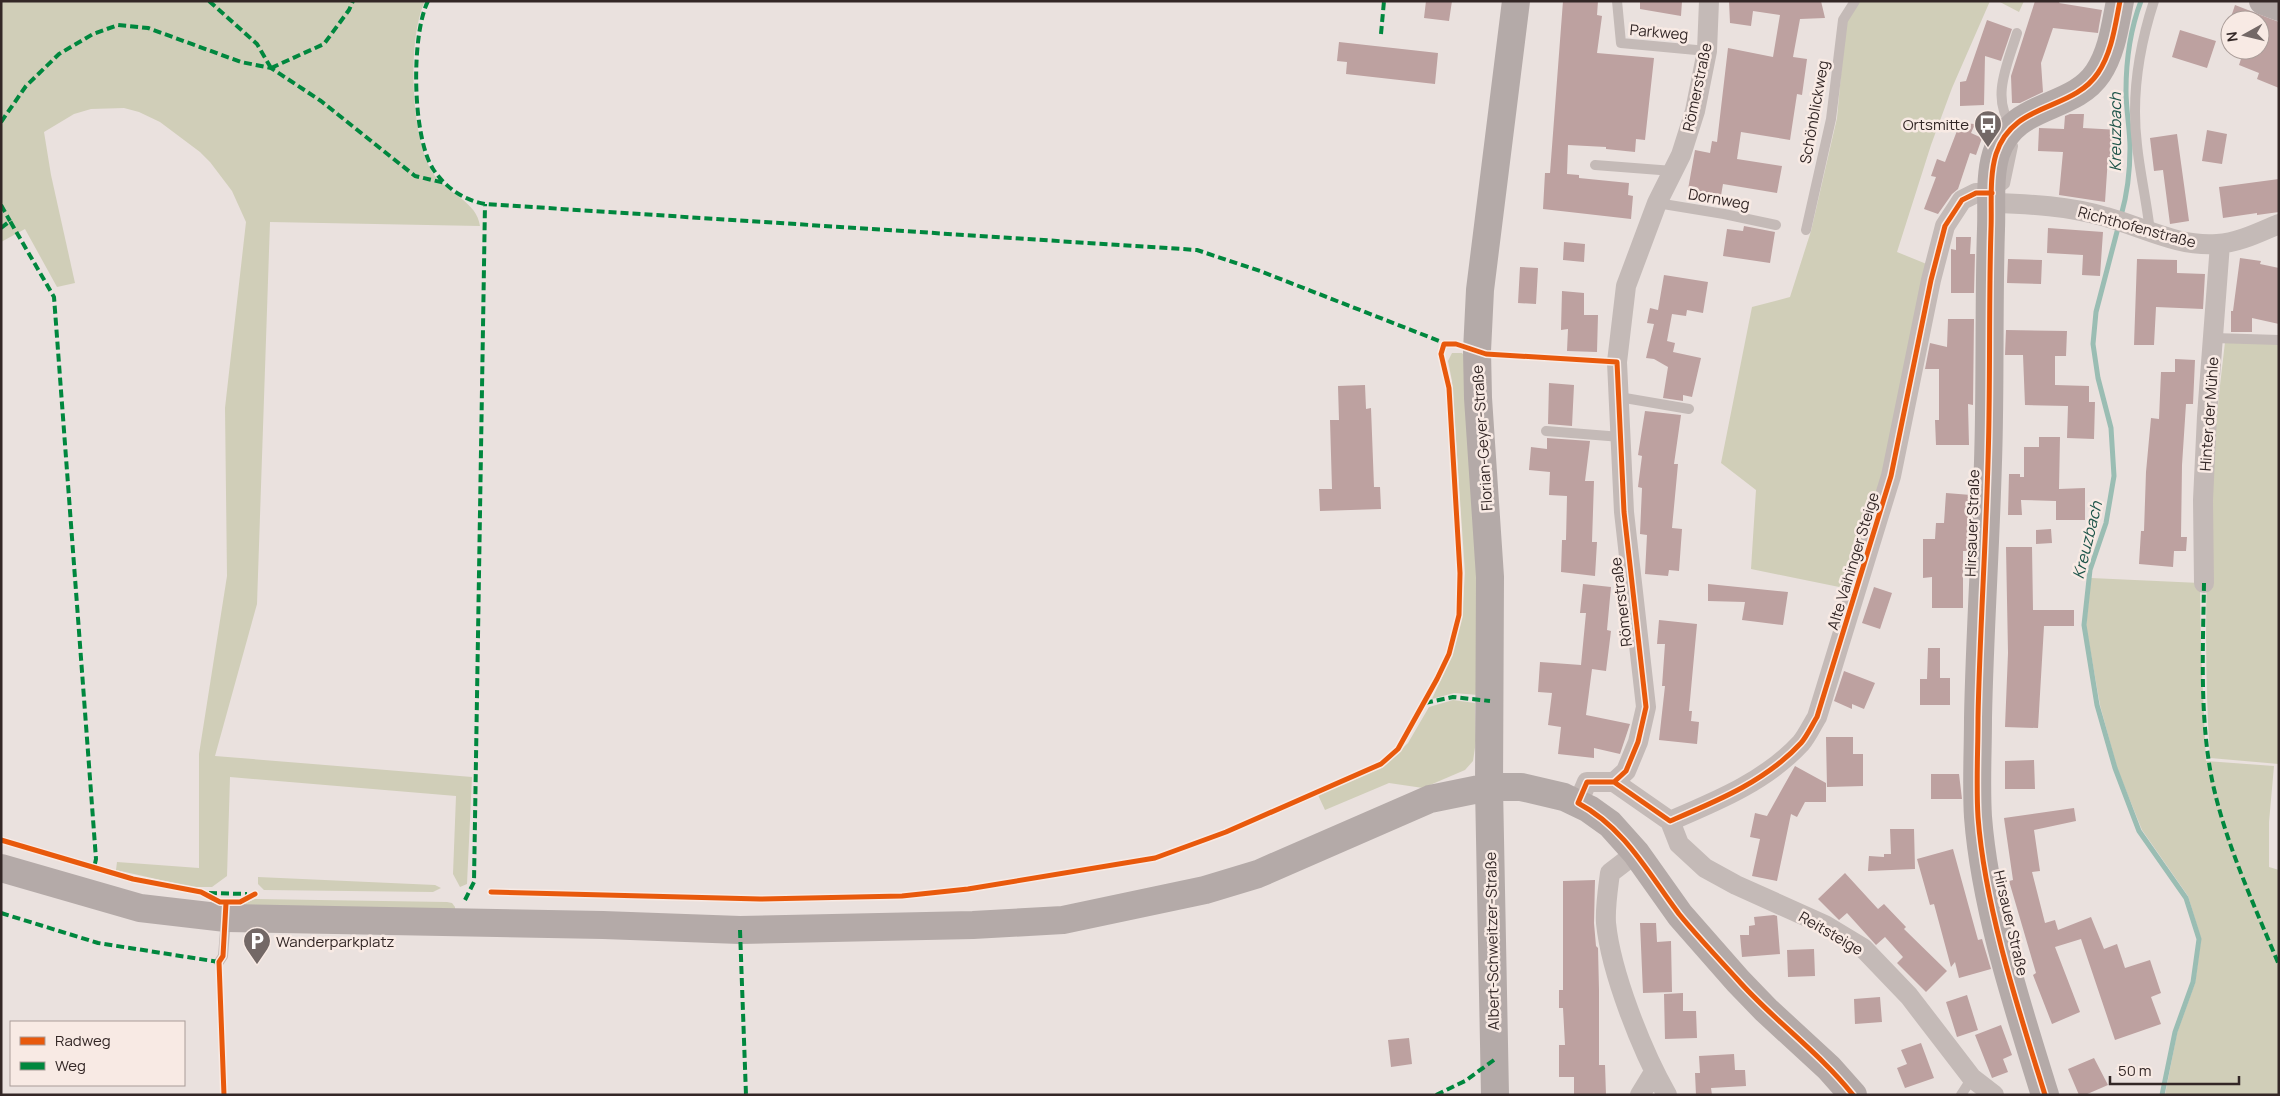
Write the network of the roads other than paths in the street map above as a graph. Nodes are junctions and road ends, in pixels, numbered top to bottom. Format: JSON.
{"nodes":[{"id":1,"x":1516,"y":1,"type":"edge"},
{"id":2,"x":1617,"y":1,"type":"edge"},
{"id":3,"x":1709,"y":1,"type":"edge"},
{"id":4,"x":1855,"y":1,"type":"edge"},
{"id":5,"x":2120,"y":1,"type":"edge"},
{"id":6,"x":2154,"y":1,"type":"edge"},
{"id":7,"x":2263,"y":1,"type":"edge"},
{"id":8,"x":2279,"y":8,"type":"edge"},
{"id":9,"x":2017,"y":34,"type":"dead end"},
{"id":10,"x":1707,"y":51,"type":"junction"},
{"id":11,"x":2015,"y":124,"type":"junction"},
{"id":12,"x":1596,"y":164,"type":"dead end"},
{"id":13,"x":1673,"y":171,"type":"junction"},
{"id":14,"x":1992,"y":196,"type":"junction"},
{"id":15,"x":1657,"y":203,"type":"junction"},
{"id":16,"x":2279,"y":224,"type":"edge"},
{"id":17,"x":1776,"y":225,"type":"dead end"},
{"id":18,"x":1806,"y":230,"type":"dead end"},
{"id":19,"x":2150,"y":232,"type":"junction"},
{"id":20,"x":2220,"y":244,"type":"junction"},
{"id":21,"x":2214,"y":338,"type":"junction"},
{"id":22,"x":2279,"y":340,"type":"edge"},
{"id":23,"x":1619,"y":397,"type":"junction"},
{"id":24,"x":1689,"y":409,"type":"dead end"},
{"id":25,"x":1546,"y":431,"type":"dead end"},
{"id":26,"x":1621,"y":437,"type":"junction"},
{"id":27,"x":2204,"y":583,"type":"dead end"},
{"id":28,"x":1614,"y":782,"type":"junction"},
{"id":29,"x":1489,"y":787,"type":"junction"},
{"id":30,"x":1578,"y":803,"type":"junction"},
{"id":31,"x":1405,"y":804,"type":"junction"},
{"id":32,"x":1670,"y":821,"type":"junction"},
{"id":33,"x":1396,"y":826,"type":"dead end"},
{"id":34,"x":1636,"y":853,"type":"junction"},
{"id":35,"x":1,"y":868,"type":"edge"},
{"id":36,"x":226,"y":918,"type":"junction"},
{"id":37,"x":219,"y":962,"type":"dead end"},
{"id":38,"x":1654,"y":1072,"type":"junction"},
{"id":39,"x":1967,"y":1086,"type":"edge"},
{"id":40,"x":1495,"y":1095,"type":"edge"},
{"id":41,"x":1640,"y":1095,"type":"edge"},
{"id":42,"x":1667,"y":1095,"type":"edge"},
{"id":43,"x":1853,"y":1095,"type":"edge"},
{"id":44,"x":1994,"y":1095,"type":"edge"},
{"id":45,"x":2045,"y":1095,"type":"edge"}],
"edges":[{"from":1,"to":29,"type":"main road","name":"Florian-Geyer-Straße"},
{"from":2,"to":10,"type":"lane","name":"Parkweg"},
{"from":3,"to":10,"type":"street","name":"Römerstraße"},
{"from":4,"to":18,"type":"lane","name":"Schönblickweg"},
{"from":5,"to":11,"type":"main road"},
{"from":6,"to":19,"type":"lane"},
{"from":7,"to":8,"type":"main road"},
{"from":9,"to":11,"type":"lane"},
{"from":10,"to":13,"type":"street","name":"Römerstraße"},
{"from":11,"to":14,"type":"main road","name":"Hirsauer Straße"},
{"from":12,"to":13,"type":"lane"},
{"from":13,"to":15,"type":"street","name":"Römerstraße"},
{"from":14,"to":19,"type":"street","name":"Richthofenstraße"},
{"from":14,"to":32,"type":"street","name":"Alte Vaihinger Steige"},
{"from":14,"to":45,"type":"main road","name":"Hirsauer Straße"},
{"from":15,"to":17,"type":"lane","name":"Dornweg"},
{"from":15,"to":23,"type":"street","name":"Römerstraße"},
{"from":16,"to":20,"type":"street","name":"Richthofenstraße"},
{"from":19,"to":20,"type":"street","name":"Richthofenstraße"},
{"from":20,"to":21,"type":"street","name":"Hinter der Mühle"},
{"from":21,"to":22,"type":"lane"},
{"from":21,"to":27,"type":"street","name":"Hinter der Mühle"},
{"from":23,"to":24,"type":"lane"},
{"from":23,"to":26,"type":"street","name":"Römerstraße"},
{"from":25,"to":26,"type":"lane"},
{"from":26,"to":28,"type":"street","name":"Römerstraße"},
{"from":28,"to":30,"type":"street"},
{"from":28,"to":32,"type":"street"},
{"from":29,"to":30,"type":"main road"},
{"from":29,"to":31,"type":"main road"},
{"from":29,"to":40,"type":"main road","name":"Albert-Schweitzer-Straße"},
{"from":30,"to":34,"type":"main road"},
{"from":31,"to":33,"type":"lane"},
{"from":31,"to":36,"type":"main road"},
{"from":32,"to":39,"type":"street","name":"Reitsteige"},
{"from":34,"to":38,"type":"street"},
{"from":34,"to":43,"type":"main road"},
{"from":35,"to":36,"type":"main road"},
{"from":36,"to":37,"type":"lane"},
{"from":38,"to":41,"type":"street"},
{"from":38,"to":42,"type":"street"},
{"from":39,"to":44,"type":"street","name":"Reitsteige"}]}
